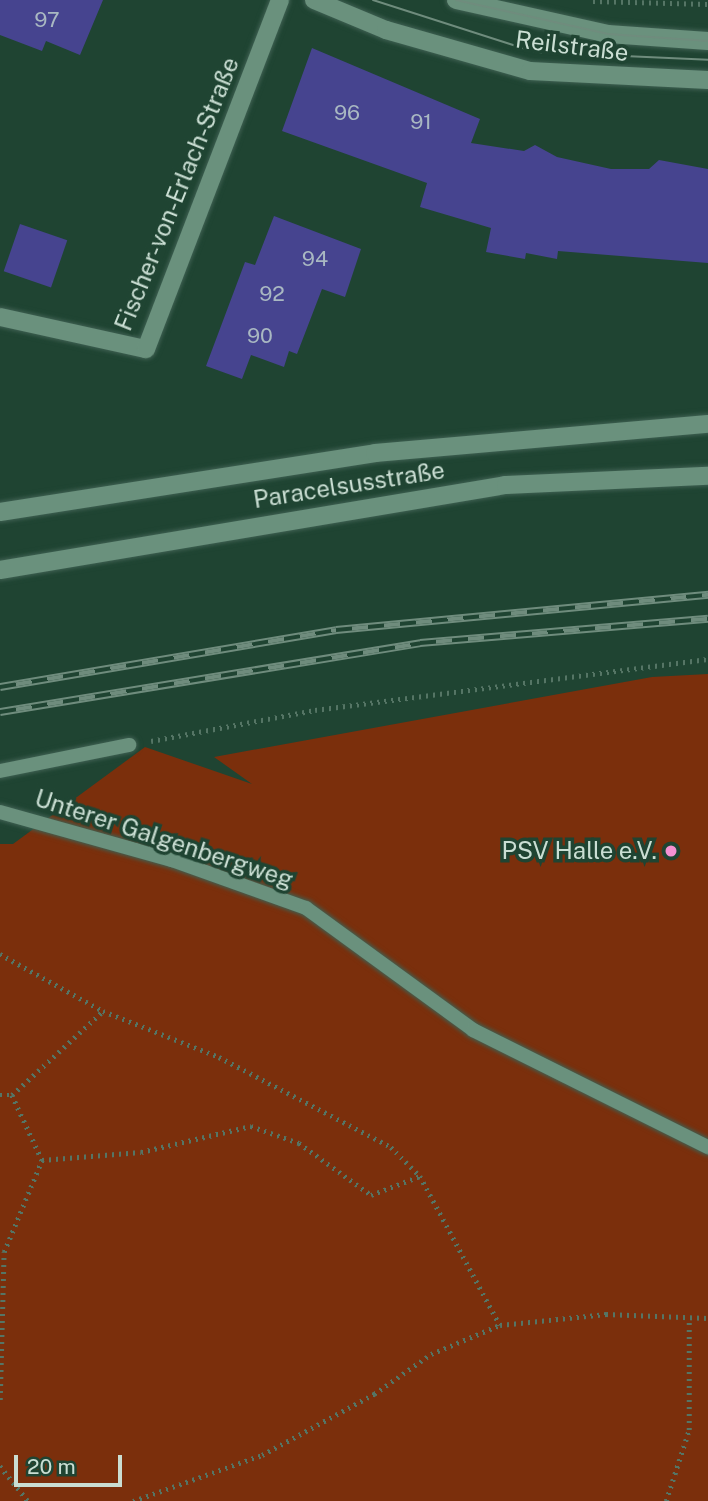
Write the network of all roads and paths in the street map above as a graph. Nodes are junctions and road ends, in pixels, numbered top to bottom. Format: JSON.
{"nodes":[{"id":1,"x":280,"y":0,"type":"edge"},
{"id":2,"x":314,"y":0,"type":"edge"},
{"id":3,"x":456,"y":0,"type":"edge"},
{"id":4,"x":590,"y":0,"type":"edge"},
{"id":5,"x":708,"y":4,"type":"edge"},
{"id":6,"x":708,"y":41,"type":"edge"},
{"id":7,"x":708,"y":80,"type":"edge"},
{"id":8,"x":0,"y":317,"type":"edge"},
{"id":9,"x":708,"y":424,"type":"edge"},
{"id":10,"x":708,"y":476,"type":"edge"},
{"id":11,"x":0,"y":512,"type":"edge"},
{"id":12,"x":0,"y":570,"type":"edge"},
{"id":13,"x":708,"y":659,"type":"edge"},
{"id":14,"x":130,"y":745,"type":"joint"},
{"id":15,"x":0,"y":771,"type":"edge"},
{"id":16,"x":0,"y":812,"type":"edge"},
{"id":17,"x":0,"y":954,"type":"edge"},
{"id":18,"x":103,"y":1012,"type":"junction"},
{"id":19,"x":0,"y":1095,"type":"edge"},
{"id":20,"x":12,"y":1095,"type":"junction"},
{"id":21,"x":708,"y":1147,"type":"edge"},
{"id":22,"x":41,"y":1160,"type":"junction"},
{"id":23,"x":420,"y":1176,"type":"junction"},
{"id":24,"x":2,"y":1250,"type":"edge"},
{"id":25,"x":708,"y":1318,"type":"edge"},
{"id":26,"x":689,"y":1322,"type":"junction"},
{"id":27,"x":500,"y":1325,"type":"junction"},
{"id":28,"x":0,"y":1400,"type":"edge"},
{"id":29,"x":0,"y":1466,"type":"edge"},
{"id":30,"x":28,"y":1501,"type":"edge"},
{"id":31,"x":133,"y":1501,"type":"edge"},
{"id":32,"x":666,"y":1501,"type":"edge"}],
"edges":[{"from":1,"to":8,"type":"main road","name":"Fischer-von-Erlach-Straße"},
{"from":2,"to":7,"type":"main road","name":"Reilstraße"},
{"from":3,"to":6,"type":"main road","name":"Reilstraße"},
{"from":4,"to":5,"type":"path"},
{"from":9,"to":11,"type":"main road","name":"Paracelsusstraße"},
{"from":10,"to":12,"type":"main road","name":"Paracelsusstraße"},
{"from":13,"to":14,"type":"path"},
{"from":14,"to":15,"type":"lane","name":"Unterer Galgenbergweg"},
{"from":16,"to":21,"type":"lane","name":"Unterer Galgenbergweg"},
{"from":17,"to":18,"type":"path"},
{"from":18,"to":20,"type":"path"},
{"from":18,"to":23,"type":"path"},
{"from":19,"to":20,"type":"path"},
{"from":20,"to":22,"type":"path"},
{"from":22,"to":23,"type":"path"},
{"from":22,"to":24,"type":"path"},
{"from":23,"to":27,"type":"path"},
{"from":24,"to":28,"type":"path"},
{"from":25,"to":26,"type":"path"},
{"from":26,"to":27,"type":"path"},
{"from":26,"to":32,"type":"path"},
{"from":27,"to":31,"type":"path"},
{"from":29,"to":30,"type":"path"}]}
